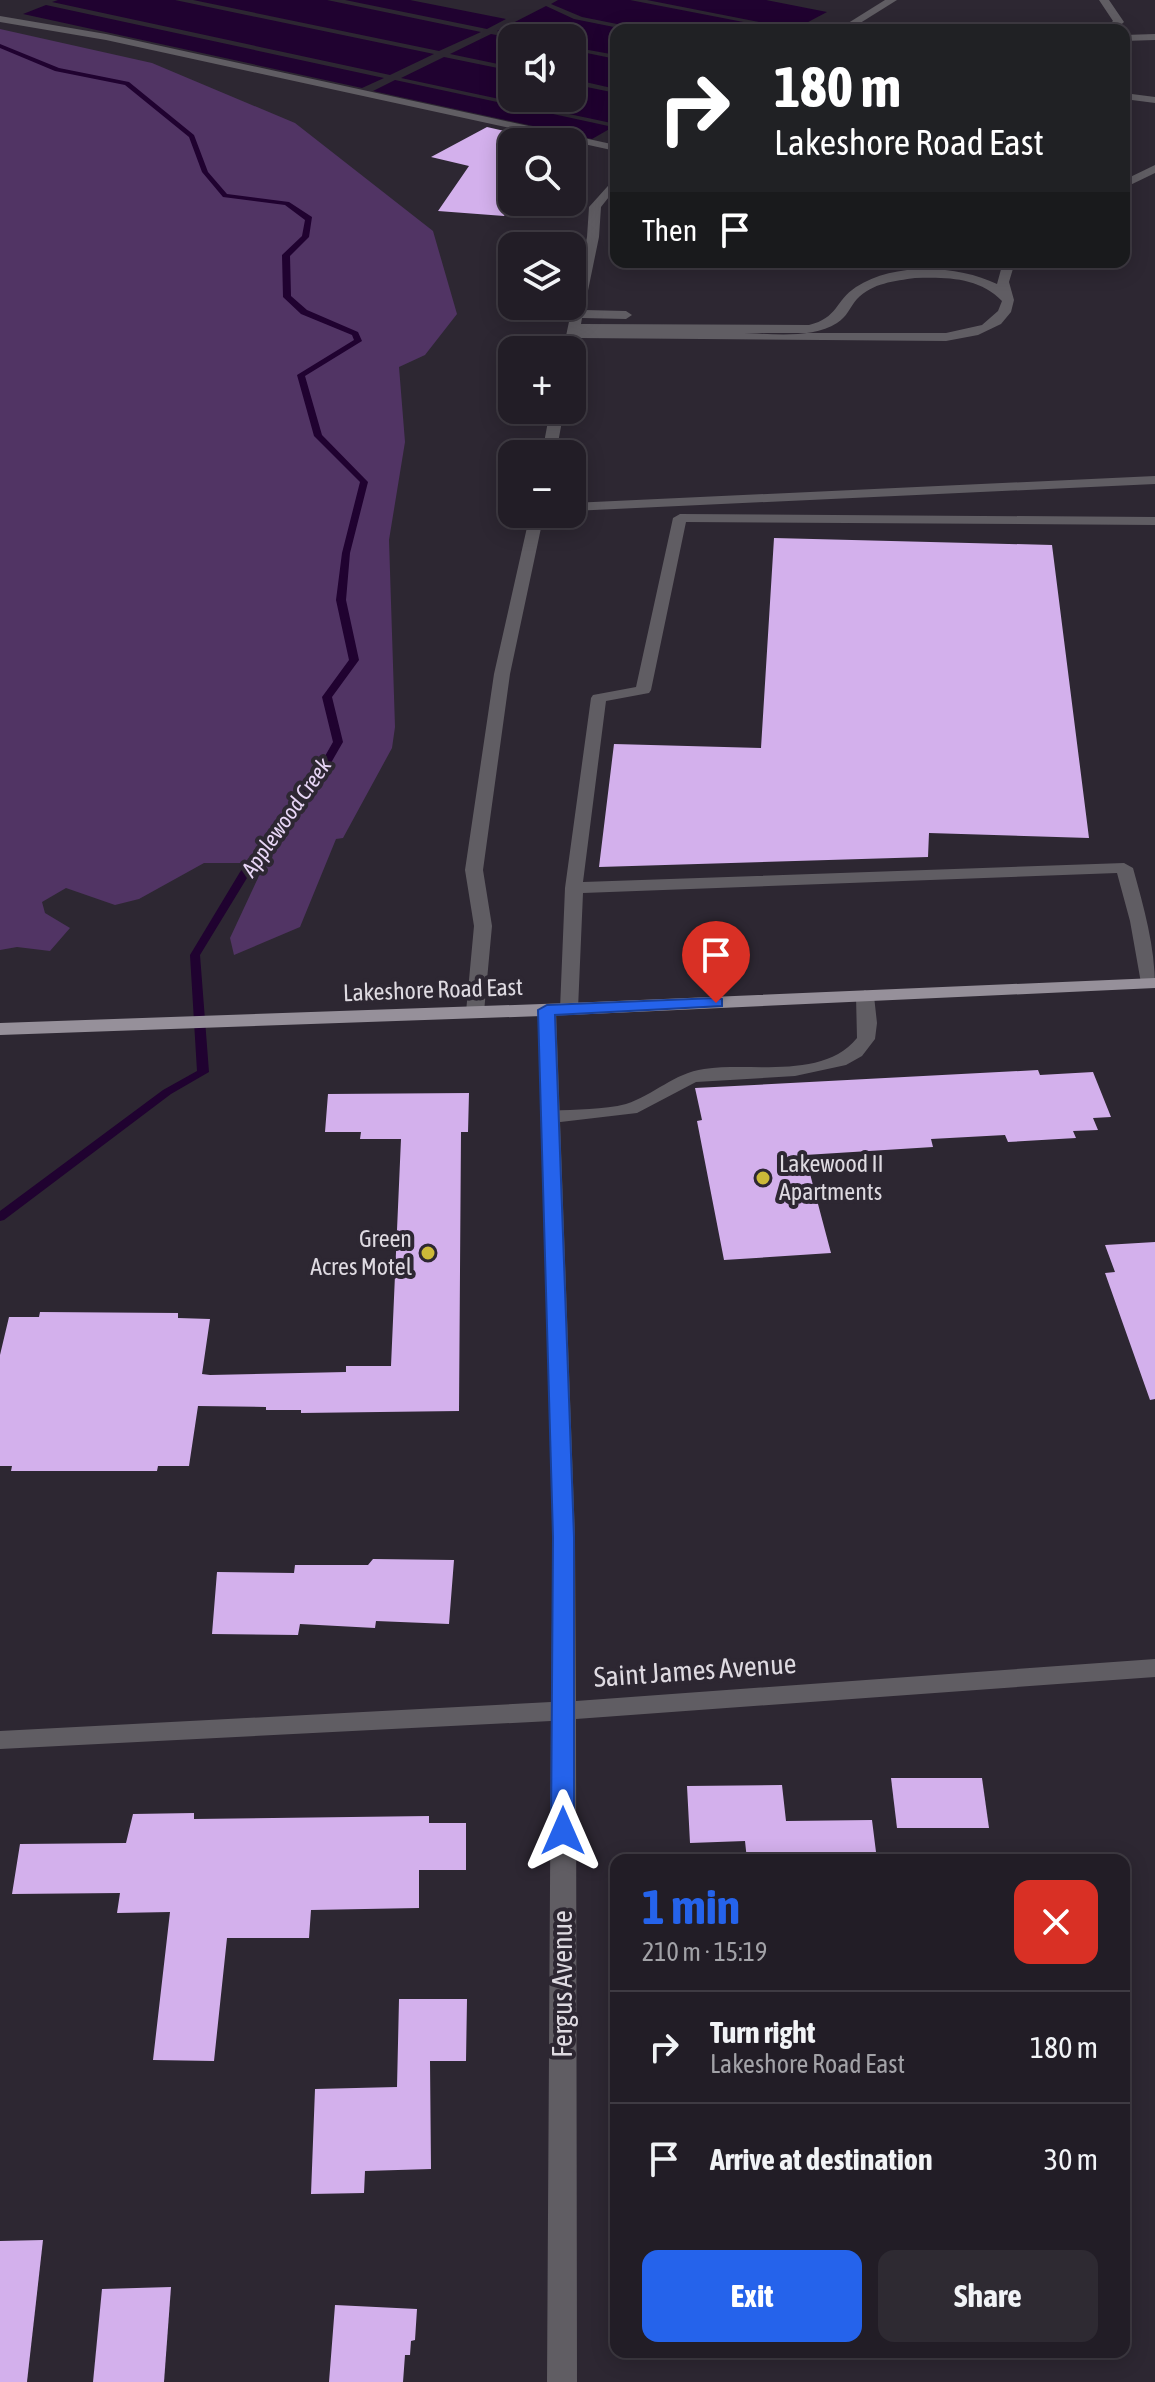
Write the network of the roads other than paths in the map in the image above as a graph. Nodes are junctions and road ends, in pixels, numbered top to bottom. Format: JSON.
{"nodes":[{"id":1,"x":892,"y":0,"type":"edge"},
{"id":2,"x":1104,"y":0,"type":"edge"},
{"id":3,"x":0,"y":19,"type":"edge"},
{"id":4,"x":852,"y":24,"type":"edge"},
{"id":5,"x":1116,"y":24,"type":"edge"},
{"id":6,"x":1155,"y":37,"type":"edge"},
{"id":7,"x":1130,"y":38,"type":"edge"},
{"id":8,"x":1130,"y":97,"type":"edge"},
{"id":9,"x":1155,"y":100,"type":"edge"},
{"id":10,"x":610,"y":147,"type":"edge"},
{"id":11,"x":1155,"y":168,"type":"edge"},
{"id":12,"x":1130,"y":182,"type":"edge"},
{"id":13,"x":610,"y":188,"type":"edge"},
{"id":14,"x":940,"y":268,"type":"edge"},
{"id":15,"x":1007,"y":268,"type":"edge"},
{"id":16,"x":915,"y":274,"type":"junction"},
{"id":17,"x":1006,"y":296,"type":"junction"},
{"id":18,"x":573,"y":332,"type":"edge"},
{"id":19,"x":1155,"y":480,"type":"edge"},
{"id":20,"x":586,"y":506,"type":"edge"},
{"id":21,"x":1155,"y":521,"type":"edge"},
{"id":22,"x":534,"y":528,"type":"edge"},
{"id":23,"x":574,"y":888,"type":"junction"},
{"id":24,"x":1152,"y":983,"type":"edge"},
{"id":25,"x":865,"y":996,"type":"junction"},
{"id":26,"x":558,"y":1010,"type":"junction"},
{"id":27,"x":475,"y":1012,"type":"junction"},
{"id":28,"x":0,"y":1029,"type":"edge"},
{"id":29,"x":552,"y":1117,"type":"junction"},
{"id":30,"x":1155,"y":1668,"type":"edge"},
{"id":31,"x":563,"y":1709,"type":"junction"},
{"id":32,"x":0,"y":1740,"type":"edge"},
{"id":33,"x":562,"y":2382,"type":"edge"}],
"edges":[{"from":1,"to":4,"type":"street"},
{"from":2,"to":5,"type":"street"},
{"from":3,"to":10,"type":"street"},
{"from":6,"to":7,"type":"street"},
{"from":8,"to":9,"type":"street"},
{"from":11,"to":12,"type":"street"},
{"from":13,"to":18,"type":"street"},
{"from":14,"to":16,"type":"street"},
{"from":15,"to":17,"type":"street"},
{"from":16,"to":17,"type":"street"},
{"from":16,"to":18,"type":"street"},
{"from":17,"to":18,"type":"street"},
{"from":18,"to":18,"type":"street"},
{"from":19,"to":20,"type":"street"},
{"from":21,"to":23,"type":"street","name":"Fergus Avenue"},
{"from":22,"to":27,"type":"street"},
{"from":23,"to":24,"type":"street"},
{"from":23,"to":26,"type":"street","name":"Fergus Avenue"},
{"from":24,"to":25,"type":"main road","name":"Lakeshore Road East"},
{"from":25,"to":26,"type":"main road","name":"Lakeshore Road East"},
{"from":25,"to":29,"type":"street"},
{"from":26,"to":27,"type":"main road","name":"Lakeshore Road East"},
{"from":26,"to":29,"type":"street","name":"Fergus Avenue"},
{"from":27,"to":28,"type":"main road","name":"Lakeshore Road East"},
{"from":29,"to":31,"type":"street","name":"Fergus Avenue"},
{"from":30,"to":31,"type":"street","name":"Saint James Avenue"},
{"from":31,"to":32,"type":"street","name":"Saint James Avenue"},
{"from":31,"to":33,"type":"street","name":"Fergus Avenue"}]}
